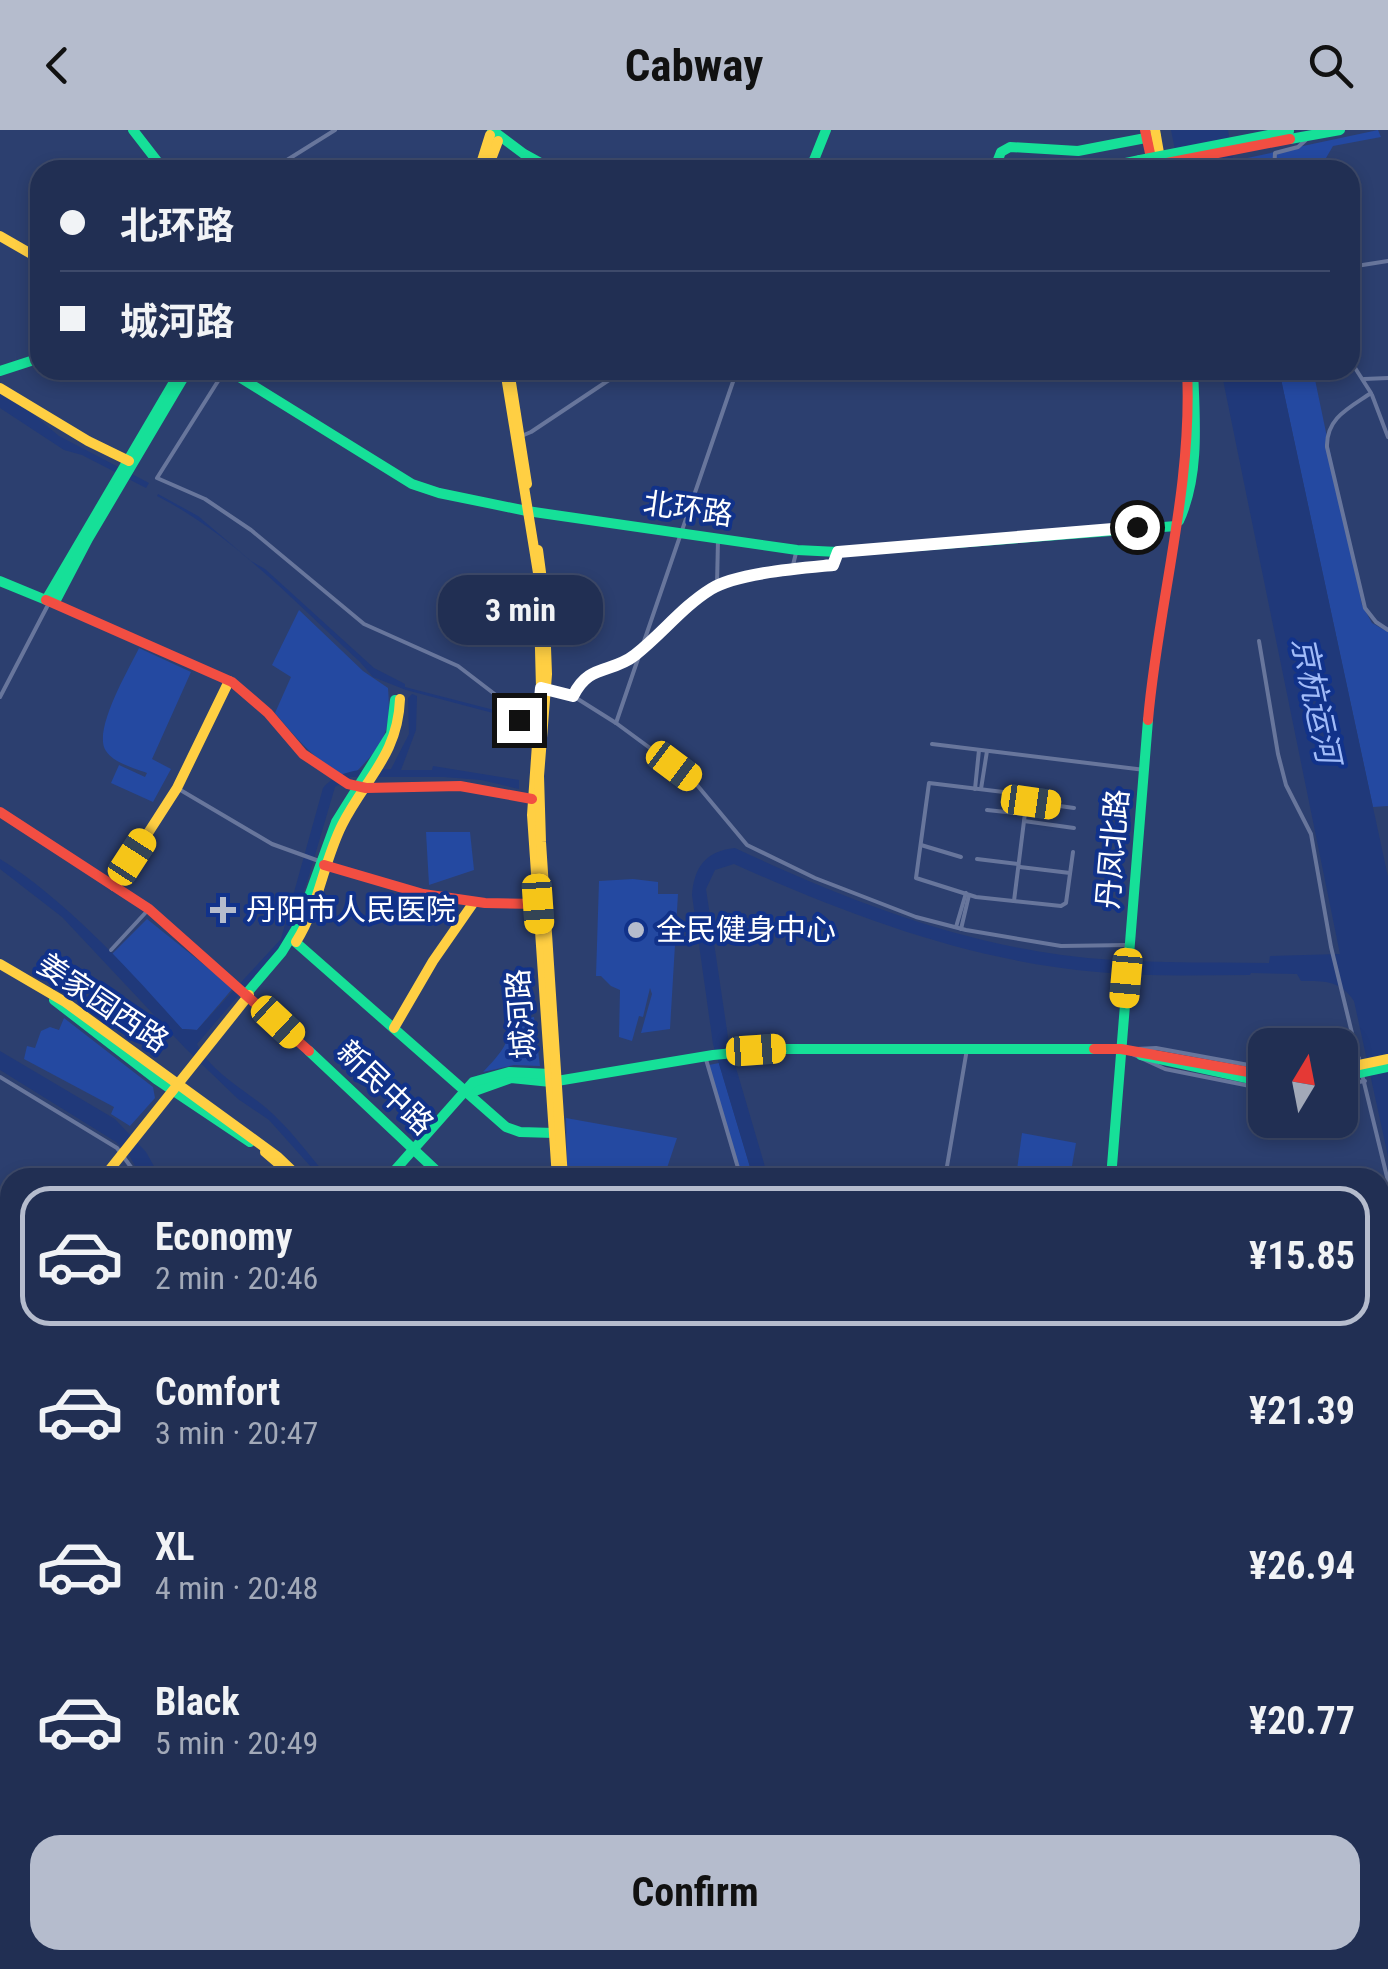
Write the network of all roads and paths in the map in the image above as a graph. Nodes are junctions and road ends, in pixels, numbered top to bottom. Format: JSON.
{"nodes":[{"id":1,"x":133,"y":130,"type":"edge"},
{"id":2,"x":335,"y":130,"type":"edge"},
{"id":3,"x":826,"y":130,"type":"edge"},
{"id":4,"x":1340,"y":130,"type":"edge"},
{"id":5,"x":1151,"y":133,"type":"edge"},
{"id":6,"x":1291,"y":133,"type":"edge"},
{"id":7,"x":491,"y":134,"type":"edge"},
{"id":8,"x":1311,"y":136,"type":"junction"},
{"id":9,"x":156,"y":160,"type":"edge"},
{"id":10,"x":287,"y":160,"type":"edge"},
{"id":11,"x":482,"y":160,"type":"edge"},
{"id":12,"x":488,"y":160,"type":"edge"},
{"id":13,"x":529,"y":160,"type":"edge"},
{"id":14,"x":535,"y":160,"type":"edge"},
{"id":15,"x":814,"y":160,"type":"edge"},
{"id":16,"x":998,"y":160,"type":"edge"},
{"id":17,"x":1143,"y":160,"type":"edge"},
{"id":18,"x":1159,"y":160,"type":"edge"},
{"id":19,"x":1172,"y":160,"type":"edge"},
{"id":20,"x":1275,"y":160,"type":"edge"},
{"id":21,"x":0,"y":236,"type":"edge"},
{"id":22,"x":30,"y":254,"type":"edge"},
{"id":23,"x":1388,"y":261,"type":"edge"},
{"id":24,"x":1360,"y":266,"type":"edge"},
{"id":25,"x":30,"y":361,"type":"edge"},
{"id":26,"x":0,"y":371,"type":"edge"},
{"id":27,"x":1360,"y":374,"type":"edge"},
{"id":28,"x":1388,"y":378,"type":"edge"},
{"id":29,"x":1364,"y":379,"type":"junction"},
{"id":30,"x":179,"y":380,"type":"edge"},
{"id":31,"x":220,"y":380,"type":"edge"},
{"id":32,"x":243,"y":380,"type":"edge"},
{"id":33,"x":508,"y":380,"type":"edge"},
{"id":34,"x":609,"y":380,"type":"edge"},
{"id":35,"x":733,"y":380,"type":"edge"},
{"id":36,"x":1191,"y":380,"type":"edge"},
{"id":37,"x":0,"y":388,"type":"edge"},
{"id":38,"x":1371,"y":393,"type":"junction"},
{"id":39,"x":1388,"y":437,"type":"edge"},
{"id":40,"x":517,"y":438,"type":"junction"},
{"id":41,"x":129,"y":466,"type":"junction"},
{"id":42,"x":529,"y":512,"type":"junction"},
{"id":43,"x":1176,"y":526,"type":"junction"},
{"id":44,"x":682,"y":534,"type":"junction"},
{"id":45,"x":718,"y":539,"type":"junction"},
{"id":46,"x":797,"y":550,"type":"junction"},
{"id":47,"x":838,"y":552,"type":"junction"},
{"id":48,"x":792,"y":569,"type":"junction"},
{"id":49,"x":0,"y":580,"type":"edge"},
{"id":50,"x":718,"y":585,"type":"junction"},
{"id":51,"x":50,"y":601,"type":"junction"},
{"id":52,"x":1388,"y":630,"type":"edge"},
{"id":53,"x":1259,"y":641,"type":"dead end"},
{"id":54,"x":642,"y":648,"type":"junction"},
{"id":55,"x":229,"y":680,"type":"junction"},
{"id":56,"x":544,"y":689,"type":"junction"},
{"id":57,"x":0,"y":696,"type":"edge"},
{"id":58,"x":573,"y":696,"type":"junction"},
{"id":59,"x":397,"y":700,"type":"dead end"},
{"id":60,"x":616,"y":723,"type":"junction"},
{"id":61,"x":537,"y":732,"type":"junction"},
{"id":62,"x":932,"y":744,"type":"dead end"},
{"id":63,"x":980,"y":750,"type":"junction"},
{"id":64,"x":987,"y":751,"type":"junction"},
{"id":65,"x":1145,"y":770,"type":"junction"},
{"id":66,"x":365,"y":778,"type":"junction"},
{"id":67,"x":178,"y":788,"type":"junction"},
{"id":68,"x":978,"y":789,"type":"junction"},
{"id":69,"x":1027,"y":796,"type":"junction"},
{"id":70,"x":532,"y":799,"type":"junction"},
{"id":71,"x":1074,"y":808,"type":"dead end"},
{"id":72,"x":987,"y":810,"type":"dead end"},
{"id":73,"x":0,"y":812,"type":"edge"},
{"id":74,"x":1024,"y":818,"type":"junction"},
{"id":75,"x":1074,"y":828,"type":"dead end"},
{"id":76,"x":920,"y":845,"type":"junction"},
{"id":77,"x":1072,"y":852,"type":"dead end"},
{"id":78,"x":961,"y":857,"type":"dead end"},
{"id":79,"x":977,"y":859,"type":"dead end"},
{"id":80,"x":321,"y":862,"type":"junction"},
{"id":81,"x":1018,"y":865,"type":"junction"},
{"id":82,"x":1070,"y":873,"type":"junction"},
{"id":83,"x":114,"y":886,"type":"junction"},
{"id":84,"x":968,"y":894,"type":"junction"},
{"id":85,"x":1014,"y":901,"type":"junction"},
{"id":86,"x":474,"y":902,"type":"junction"},
{"id":87,"x":538,"y":904,"type":"junction"},
{"id":88,"x":149,"y":909,"type":"junction"},
{"id":89,"x":959,"y":928,"type":"junction"},
{"id":90,"x":294,"y":941,"type":"junction"},
{"id":91,"x":111,"y":950,"type":"dead end"},
{"id":92,"x":1129,"y":951,"type":"junction"},
{"id":93,"x":0,"y":967,"type":"edge"},
{"id":94,"x":248,"y":993,"type":"junction"},
{"id":95,"x":394,"y":1028,"type":"junction"},
{"id":96,"x":967,"y":1049,"type":"junction"},
{"id":97,"x":1121,"y":1049,"type":"junction"},
{"id":98,"x":709,"y":1055,"type":"junction"},
{"id":99,"x":1359,"y":1058,"type":"joint"},
{"id":100,"x":1388,"y":1059,"type":"edge"},
{"id":101,"x":1358,"y":1063,"type":"edge"},
{"id":102,"x":1388,"y":1067,"type":"edge"},
{"id":103,"x":1358,"y":1073,"type":"edge"},
{"id":104,"x":1248,"y":1074,"type":"edge"},
{"id":105,"x":1248,"y":1075,"type":"edge"},
{"id":106,"x":0,"y":1076,"type":"edge"},
{"id":107,"x":1248,"y":1077,"type":"edge"},
{"id":108,"x":553,"y":1079,"type":"junction"},
{"id":109,"x":1365,"y":1080,"type":"junction"},
{"id":110,"x":1358,"y":1081,"type":"edge"},
{"id":111,"x":175,"y":1088,"type":"junction"},
{"id":112,"x":467,"y":1090,"type":"junction"},
{"id":113,"x":554,"y":1132,"type":"junction"},
{"id":114,"x":411,"y":1148,"type":"junction"},
{"id":115,"x":124,"y":1153,"type":"junction"},
{"id":116,"x":111,"y":1168,"type":"edge"},
{"id":117,"x":133,"y":1168,"type":"edge"},
{"id":118,"x":284,"y":1168,"type":"edge"},
{"id":119,"x":396,"y":1168,"type":"edge"},
{"id":120,"x":433,"y":1168,"type":"edge"},
{"id":121,"x":559,"y":1168,"type":"edge"},
{"id":122,"x":559,"y":1168,"type":"edge"},
{"id":123,"x":738,"y":1168,"type":"edge"},
{"id":124,"x":947,"y":1168,"type":"edge"},
{"id":125,"x":1112,"y":1168,"type":"edge"},
{"id":126,"x":1385,"y":1168,"type":"edge"}],
"edges":[{"from":1,"to":9,"type":"main road"},
{"from":2,"to":10,"type":"street"},
{"from":3,"to":15,"type":"main road"},
{"from":4,"to":8,"type":"main road"},
{"from":5,"to":16,"type":"main road"},
{"from":5,"to":17,"type":"main road"},
{"from":5,"to":18,"type":"main road"},
{"from":6,"to":8,"type":"main road"},
{"from":6,"to":19,"type":"main road","bridge":true},
{"from":7,"to":11,"type":"main road"},
{"from":7,"to":12,"type":"main road"},
{"from":7,"to":13,"type":"main road"},
{"from":7,"to":14,"type":"main road"},
{"from":8,"to":20,"type":"street"},
{"from":21,"to":22,"type":"main road"},
{"from":23,"to":24,"type":"street"},
{"from":25,"to":26,"type":"main road"},
{"from":27,"to":29,"type":"street"},
{"from":28,"to":29,"type":"street"},
{"from":29,"to":38,"type":"street"},
{"from":30,"to":41,"type":"main road"},
{"from":31,"to":61,"type":"street"},
{"from":32,"to":42,"type":"main road","name":"北环路"},
{"from":33,"to":40,"type":"main road","name":"城河路"},
{"from":34,"to":40,"type":"street"},
{"from":35,"to":44,"type":"street"},
{"from":36,"to":43,"type":"main road","name":"丹凤北路"},
{"from":37,"to":41,"type":"main road"},
{"from":38,"to":39,"type":"street"},
{"from":38,"to":52,"type":"street"},
{"from":40,"to":42,"type":"main road","name":"城河路"},
{"from":41,"to":51,"type":"main road"},
{"from":42,"to":44,"type":"main road","name":"北环路"},
{"from":42,"to":56,"type":"main road","name":"城河路"},
{"from":43,"to":47,"type":"main road","name":"北环路"},
{"from":43,"to":65,"type":"main road","name":"丹凤北路"},
{"from":44,"to":45,"type":"main road","name":"北环路"},
{"from":44,"to":54,"type":"street"},
{"from":45,"to":46,"type":"main road","name":"北环路"},
{"from":45,"to":50,"type":"street"},
{"from":46,"to":47,"type":"main road","name":"北环路"},
{"from":46,"to":48,"type":"street"},
{"from":47,"to":48,"type":"street"},
{"from":48,"to":50,"type":"street"},
{"from":49,"to":51,"type":"main road"},
{"from":50,"to":54,"type":"street"},
{"from":51,"to":55,"type":"main road"},
{"from":51,"to":57,"type":"street"},
{"from":53,"to":99,"type":"street"},
{"from":54,"to":58,"type":"street"},
{"from":54,"to":60,"type":"street"},
{"from":55,"to":66,"type":"main road"},
{"from":55,"to":67,"type":"main road"},
{"from":56,"to":58,"type":"street"},
{"from":56,"to":61,"type":"main road","name":"城河路"},
{"from":56,"to":108,"type":"main road","name":"城河路"},
{"from":58,"to":60,"type":"street"},
{"from":59,"to":66,"type":"main road"},
{"from":60,"to":89,"type":"street"},
{"from":61,"to":70,"type":"main road","name":"城河路"},
{"from":62,"to":63,"type":"street"},
{"from":63,"to":64,"type":"street"},
{"from":63,"to":68,"type":"street"},
{"from":64,"to":65,"type":"street"},
{"from":64,"to":68,"type":"street"},
{"from":65,"to":92,"type":"main road","name":"丹凤北路"},
{"from":66,"to":70,"type":"main road"},
{"from":66,"to":80,"type":"main road"},
{"from":67,"to":80,"type":"street"},
{"from":67,"to":83,"type":"main road"},
{"from":68,"to":69,"type":"street"},
{"from":68,"to":76,"type":"street"},
{"from":69,"to":71,"type":"street"},
{"from":69,"to":74,"type":"street"},
{"from":70,"to":87,"type":"main road","name":"城河路"},
{"from":72,"to":74,"type":"street"},
{"from":73,"to":83,"type":"main road","name":"新民中路"},
{"from":74,"to":75,"type":"street"},
{"from":74,"to":81,"type":"street"},
{"from":76,"to":78,"type":"street"},
{"from":76,"to":84,"type":"street"},
{"from":77,"to":82,"type":"street"},
{"from":79,"to":81,"type":"street"},
{"from":80,"to":86,"type":"main road"},
{"from":80,"to":90,"type":"main road"},
{"from":81,"to":82,"type":"street"},
{"from":81,"to":85,"type":"street"},
{"from":82,"to":85,"type":"street"},
{"from":83,"to":88,"type":"main road","name":"新民中路"},
{"from":84,"to":85,"type":"street"},
{"from":84,"to":89,"type":"street"},
{"from":86,"to":87,"type":"main road"},
{"from":86,"to":95,"type":"main road"},
{"from":87,"to":108,"type":"main road","name":"城河路"},
{"from":88,"to":91,"type":"street"},
{"from":88,"to":94,"type":"main road","name":"新民中路"},
{"from":89,"to":92,"type":"street"},
{"from":90,"to":94,"type":"main road"},
{"from":90,"to":95,"type":"main road"},
{"from":92,"to":97,"type":"main road","name":"丹凤北路"},
{"from":93,"to":111,"type":"main road","name":"姜家园西路"},
{"from":94,"to":111,"type":"main road"},
{"from":94,"to":114,"type":"main road","name":"新民中路"},
{"from":95,"to":112,"type":"main road"},
{"from":96,"to":97,"type":"main road"},
{"from":96,"to":98,"type":"main road"},
{"from":96,"to":124,"type":"street"},
{"from":97,"to":104,"type":"street"},
{"from":97,"to":105,"type":"main road"},
{"from":97,"to":107,"type":"street"},
{"from":97,"to":125,"type":"main road","name":"丹凤北路"},
{"from":98,"to":108,"type":"main road"},
{"from":98,"to":123,"type":"street"},
{"from":99,"to":109,"type":"street"},
{"from":100,"to":101,"type":"main road","bridge":true},
{"from":102,"to":103,"type":"main road","bridge":true},
{"from":106,"to":115,"type":"street"},
{"from":108,"to":112,"type":"main road"},
{"from":108,"to":113,"type":"main road","name":"城河路"},
{"from":108,"to":121,"type":"main road","name":"城河路"},
{"from":109,"to":110,"type":"street"},
{"from":109,"to":126,"type":"street"},
{"from":111,"to":115,"type":"main road"},
{"from":111,"to":118,"type":"main road","name":"姜家园西路"},
{"from":112,"to":113,"type":"main road"},
{"from":112,"to":114,"type":"main road"},
{"from":113,"to":122,"type":"main road","name":"城河路"},
{"from":114,"to":119,"type":"main road"},
{"from":114,"to":120,"type":"main road","name":"新民中路"},
{"from":115,"to":116,"type":"main road"},
{"from":115,"to":117,"type":"street"}]}
